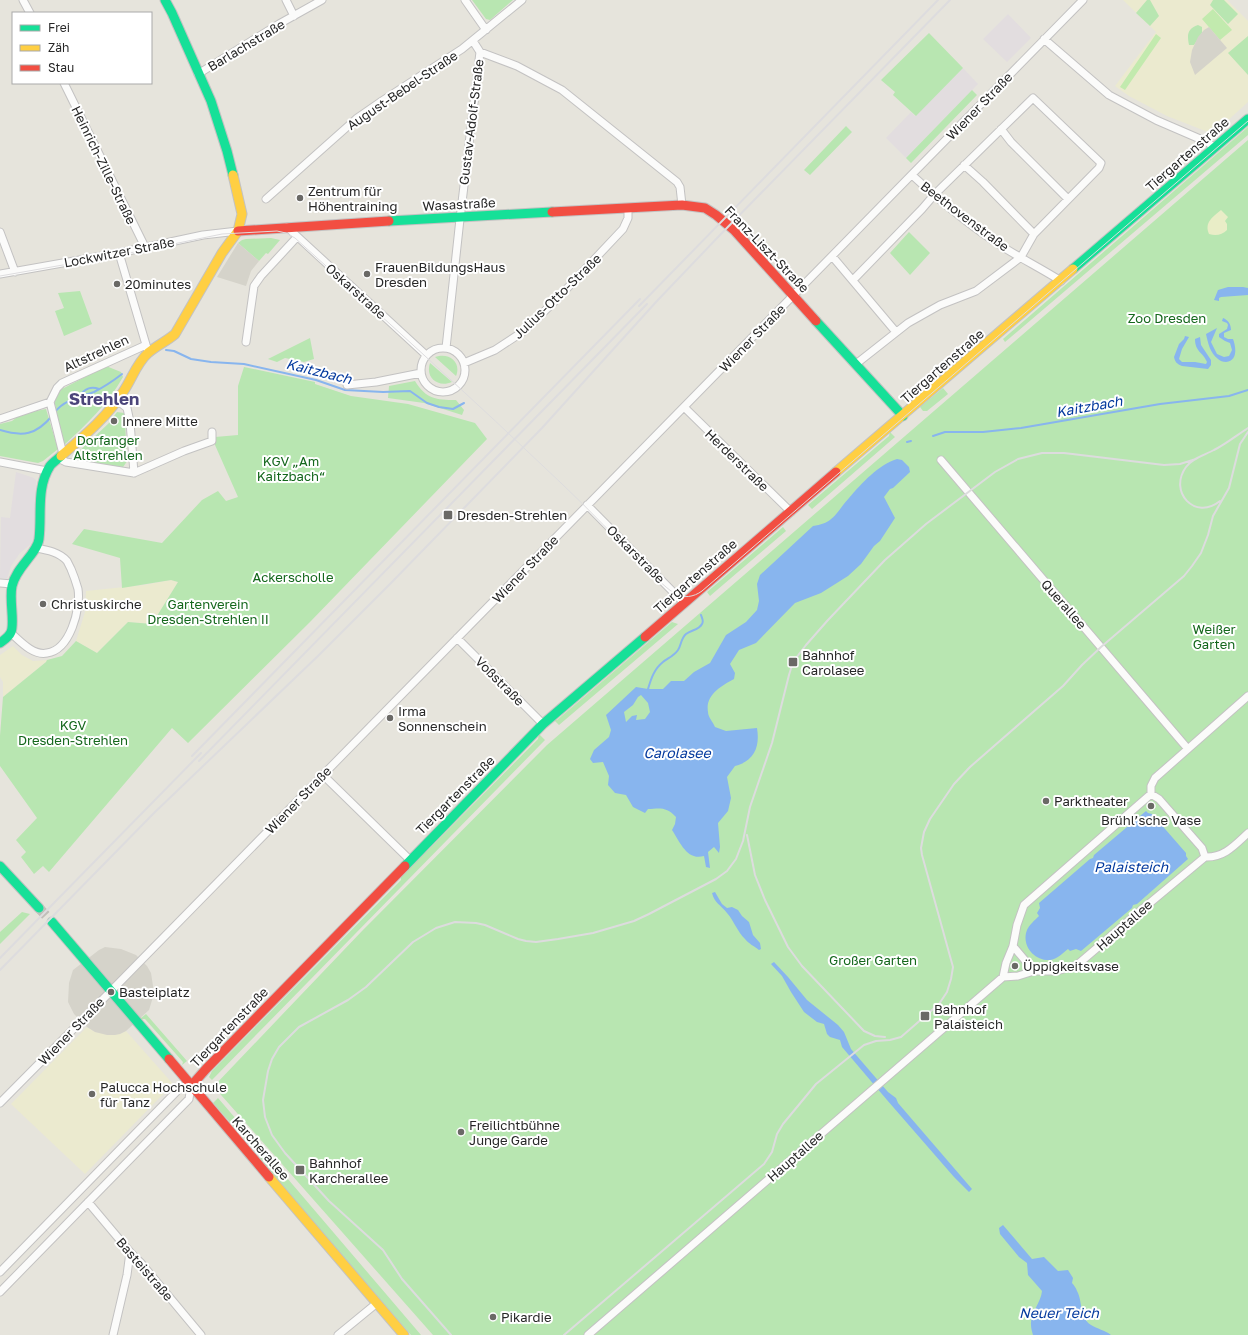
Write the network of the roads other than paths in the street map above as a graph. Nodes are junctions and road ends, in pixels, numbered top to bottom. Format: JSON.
{"nodes":[{"id":1,"x":23,"y":0,"type":"edge"},
{"id":2,"x":165,"y":0,"type":"edge"},
{"id":3,"x":286,"y":0,"type":"edge"},
{"id":4,"x":322,"y":0,"type":"edge"},
{"id":5,"x":465,"y":0,"type":"edge"},
{"id":6,"x":522,"y":0,"type":"edge"},
{"id":7,"x":1083,"y":0,"type":"edge"},
{"id":8,"x":29,"y":12,"type":"edge"},
{"id":9,"x":294,"y":16,"type":"junction"},
{"id":10,"x":486,"y":30,"type":"junction"},
{"id":11,"x":1044,"y":39,"type":"junction"},
{"id":12,"x":473,"y":41,"type":"junction"},
{"id":13,"x":480,"y":52,"type":"junction"},
{"id":14,"x":198,"y":74,"type":"junction"},
{"id":15,"x":64,"y":84,"type":"edge"},
{"id":16,"x":1248,"y":119,"type":"edge"},
{"id":17,"x":1001,"y":129,"type":"junction"},
{"id":18,"x":1215,"y":148,"type":"junction"},
{"id":19,"x":964,"y":165,"type":"junction"},
{"id":20,"x":912,"y":175,"type":"junction"},
{"id":21,"x":934,"y":195,"type":"junction"},
{"id":22,"x":266,"y":199,"type":"dead end"},
{"id":23,"x":1068,"y":199,"type":"junction"},
{"id":24,"x":682,"y":205,"type":"junction"},
{"id":25,"x":628,"y":208,"type":"junction"},
{"id":26,"x":460,"y":217,"type":"junction"},
{"id":27,"x":286,"y":227,"type":"junction"},
{"id":28,"x":238,"y":231,"type":"junction"},
{"id":29,"x":0,"y":232,"type":"edge"},
{"id":30,"x":1034,"y":234,"type":"junction"},
{"id":31,"x":297,"y":237,"type":"junction"},
{"id":32,"x":145,"y":248,"type":"junction"},
{"id":33,"x":119,"y":253,"type":"junction"},
{"id":34,"x":832,"y":256,"type":"junction"},
{"id":35,"x":1021,"y":257,"type":"junction"},
{"id":36,"x":15,"y":272,"type":"junction"},
{"id":37,"x":0,"y":274,"type":"edge"},
{"id":38,"x":853,"y":280,"type":"junction"},
{"id":39,"x":1061,"y":281,"type":"junction"},
{"id":40,"x":794,"y":295,"type":"junction"},
{"id":41,"x":896,"y":332,"type":"junction"},
{"id":42,"x":246,"y":342,"type":"dead end"},
{"id":43,"x":446,"y":348,"type":"junction"},
{"id":44,"x":147,"y":349,"type":"junction"},
{"id":45,"x":426,"y":354,"type":"junction"},
{"id":46,"x":464,"y":363,"type":"junction"},
{"id":47,"x":856,"y":364,"type":"junction"},
{"id":48,"x":421,"y":373,"type":"junction"},
{"id":49,"x":347,"y":385,"type":"dead end"},
{"id":50,"x":118,"y":400,"type":"junction"},
{"id":51,"x":50,"y":402,"type":"junction"},
{"id":52,"x":684,"y":407,"type":"junction"},
{"id":53,"x":903,"y":416,"type":"junction"},
{"id":54,"x":0,"y":419,"type":"edge"},
{"id":55,"x":212,"y":432,"type":"dead end"},
{"id":56,"x":61,"y":456,"type":"junction"},
{"id":57,"x":941,"y":460,"type":"dead end"},
{"id":58,"x":0,"y":462,"type":"edge"},
{"id":59,"x":47,"y":471,"type":"junction"},
{"id":60,"x":134,"y":473,"type":"junction"},
{"id":61,"x":587,"y":505,"type":"junction"},
{"id":62,"x":790,"y":512,"type":"junction"},
{"id":63,"x":36,"y":548,"type":"junction"},
{"id":64,"x":0,"y":583,"type":"edge"},
{"id":65,"x":12,"y":584,"type":"junction"},
{"id":66,"x":684,"y":603,"type":"junction"},
{"id":67,"x":11,"y":633,"type":"junction"},
{"id":68,"x":457,"y":638,"type":"junction"},
{"id":69,"x":0,"y":643,"type":"edge"},
{"id":70,"x":1248,"y":696,"type":"edge"},
{"id":71,"x":543,"y":724,"type":"junction"},
{"id":72,"x":1188,"y":749,"type":"junction"},
{"id":73,"x":323,"y":775,"type":"junction"},
{"id":74,"x":1152,"y":794,"type":"junction"},
{"id":75,"x":1248,"y":834,"type":"edge"},
{"id":76,"x":1205,"y":857,"type":"junction"},
{"id":77,"x":410,"y":860,"type":"junction"},
{"id":78,"x":0,"y":866,"type":"edge"},
{"id":79,"x":39,"y":908,"type":"tunnel mouth"},
{"id":80,"x":52,"y":922,"type":"tunnel mouth"},
{"id":81,"x":1013,"y":946,"type":"junction"},
{"id":82,"x":1034,"y":970,"type":"junction"},
{"id":83,"x":1003,"y":977,"type":"junction"},
{"id":84,"x":111,"y":991,"type":"junction"},
{"id":85,"x":191,"y":1086,"type":"junction"},
{"id":86,"x":0,"y":1103,"type":"edge"},
{"id":87,"x":88,"y":1202,"type":"junction"},
{"id":88,"x":130,"y":1252,"type":"junction"},
{"id":89,"x":0,"y":1272,"type":"edge"},
{"id":90,"x":0,"y":1292,"type":"edge"},
{"id":91,"x":377,"y":1303,"type":"junction"},
{"id":92,"x":113,"y":1335,"type":"edge"},
{"id":93,"x":201,"y":1335,"type":"edge"},
{"id":94,"x":338,"y":1335,"type":"edge"},
{"id":95,"x":404,"y":1335,"type":"edge"},
{"id":96,"x":588,"y":1335,"type":"edge"}],
"edges":[{"from":1,"to":8,"type":"street"},
{"from":2,"to":14,"type":"street"},
{"from":3,"to":9,"type":"street","name":"Barlachstraße"},
{"from":4,"to":9,"type":"street","name":"Barlachstraße"},
{"from":5,"to":10,"type":"street"},
{"from":6,"to":10,"type":"street","name":"August-Bebel-Straße"},
{"from":7,"to":11,"type":"street","name":"Wiener Straße"},
{"from":9,"to":14,"type":"street","name":"Barlachstraße"},
{"from":10,"to":12,"type":"street","name":"August-Bebel-Straße"},
{"from":11,"to":18,"type":"street"},
{"from":11,"to":20,"type":"street","name":"Wiener Straße"},
{"from":12,"to":13,"type":"street","name":"Gustav-Adolf-Straße"},
{"from":12,"to":22,"type":"street","name":"August-Bebel-Straße"},
{"from":13,"to":24,"type":"street"},
{"from":13,"to":26,"type":"street","name":"Gustav-Adolf-Straße"},
{"from":14,"to":28,"type":"street"},
{"from":15,"to":32,"type":"street","name":"Heinrich-Zille-Straße"},
{"from":16,"to":18,"type":"street","name":"Tiergartenstraße"},
{"from":17,"to":19,"type":"street"},
{"from":17,"to":23,"type":"street"},
{"from":17,"to":23,"type":"street"},
{"from":18,"to":39,"type":"street","name":"Tiergartenstraße"},
{"from":19,"to":21,"type":"street"},
{"from":19,"to":30,"type":"street"},
{"from":20,"to":21,"type":"street","name":"Beethovenstraße"},
{"from":20,"to":34,"type":"street","name":"Wiener Straße"},
{"from":21,"to":35,"type":"street","name":"Beethovenstraße"},
{"from":21,"to":38,"type":"street"},
{"from":23,"to":30,"type":"street"},
{"from":24,"to":25,"type":"street","name":"Wasastraße"},
{"from":24,"to":40,"type":"street","name":"Franz-Liszt-Straße"},
{"from":25,"to":26,"type":"street","name":"Wasastraße"},
{"from":25,"to":46,"type":"street","name":"Julius-Otto-Straße"},
{"from":26,"to":27,"type":"street","name":"Wasastraße"},
{"from":26,"to":43,"type":"street","name":"Gustav-Adolf-Straße"},
{"from":27,"to":28,"type":"street","name":"Wasastraße"},
{"from":27,"to":31,"type":"street","name":"Oskarstraße"},
{"from":28,"to":32,"type":"street","name":"Lockwitzer Straße"},
{"from":28,"to":44,"type":"street"},
{"from":29,"to":36,"type":"street"},
{"from":30,"to":35,"type":"street"},
{"from":31,"to":42,"type":"street"},
{"from":31,"to":45,"type":"street","name":"Oskarstraße"},
{"from":32,"to":33,"type":"street","name":"Lockwitzer Straße"},
{"from":33,"to":36,"type":"street","name":"Lockwitzer Straße"},
{"from":33,"to":44,"type":"street"},
{"from":34,"to":38,"type":"street"},
{"from":34,"to":40,"type":"street","name":"Wiener Straße"},
{"from":35,"to":39,"type":"street","name":"Beethovenstraße"},
{"from":35,"to":41,"type":"street"},
{"from":36,"to":37,"type":"street","name":"Lockwitzer Straße"},
{"from":38,"to":41,"type":"street"},
{"from":39,"to":53,"type":"street","name":"Tiergartenstraße"},
{"from":40,"to":47,"type":"street","name":"Franz-Liszt-Straße"},
{"from":40,"to":52,"type":"street","name":"Wiener Straße"},
{"from":41,"to":47,"type":"street"},
{"from":43,"to":45,"type":"street"},
{"from":43,"to":46,"type":"street"},
{"from":44,"to":50,"type":"street"},
{"from":44,"to":51,"type":"street","name":"Altstrehlen"},
{"from":45,"to":48,"type":"street"},
{"from":46,"to":48,"type":"street"},
{"from":47,"to":53,"type":"street","name":"Franz-Liszt-Straße"},
{"from":48,"to":49,"type":"street"},
{"from":50,"to":56,"type":"street"},
{"from":50,"to":60,"type":"street"},
{"from":51,"to":54,"type":"street"},
{"from":51,"to":56,"type":"street"},
{"from":52,"to":61,"type":"street","name":"Wiener Straße"},
{"from":52,"to":62,"type":"street","name":"Herderstraße"},
{"from":53,"to":62,"type":"street","name":"Tiergartenstraße"},
{"from":55,"to":60,"type":"street"},
{"from":56,"to":59,"type":"street"},
{"from":56,"to":60,"type":"street"},
{"from":57,"to":72,"type":"street","name":"Querallee"},
{"from":58,"to":59,"type":"street"},
{"from":59,"to":63,"type":"street"},
{"from":61,"to":66,"type":"street","name":"Oskarstraße"},
{"from":61,"to":68,"type":"street","name":"Wiener Straße"},
{"from":62,"to":66,"type":"street","name":"Tiergartenstraße"},
{"from":63,"to":65,"type":"street"},
{"from":63,"to":67,"type":"street"},
{"from":64,"to":65,"type":"street"},
{"from":65,"to":67,"type":"street"},
{"from":66,"to":71,"type":"street","name":"Tiergartenstraße"},
{"from":67,"to":69,"type":"street"},
{"from":68,"to":71,"type":"street","name":"Voßstraße"},
{"from":68,"to":73,"type":"street","name":"Wiener Straße"},
{"from":70,"to":72,"type":"street"},
{"from":71,"to":77,"type":"street","name":"Tiergartenstraße"},
{"from":72,"to":74,"type":"street"},
{"from":73,"to":77,"type":"street"},
{"from":73,"to":84,"type":"street","name":"Wiener Straße"},
{"from":74,"to":76,"type":"street"},
{"from":74,"to":81,"type":"street"},
{"from":75,"to":76,"type":"street","name":"Hauptallee"},
{"from":76,"to":82,"type":"street","name":"Hauptallee"},
{"from":77,"to":85,"type":"street","name":"Tiergartenstraße"},
{"from":78,"to":79,"type":"street"},
{"from":80,"to":84,"type":"street","name":"Karcherallee"},
{"from":81,"to":82,"type":"street"},
{"from":81,"to":83,"type":"street"},
{"from":82,"to":83,"type":"street","name":"Hauptallee"},
{"from":83,"to":96,"type":"street","name":"Hauptallee"},
{"from":84,"to":85,"type":"street","name":"Karcherallee"},
{"from":84,"to":86,"type":"street","name":"Wiener Straße"},
{"from":85,"to":87,"type":"street","name":"Tiergartenstraße"},
{"from":85,"to":89,"type":"street","name":"Tiergartenstraße"},
{"from":85,"to":91,"type":"street","name":"Karcherallee"},
{"from":87,"to":88,"type":"street","name":"Basteistraße"},
{"from":87,"to":90,"type":"street","name":"Tiergartenstraße"},
{"from":88,"to":92,"type":"street"},
{"from":88,"to":93,"type":"street","name":"Basteistraße"},
{"from":91,"to":94,"type":"street"},
{"from":91,"to":95,"type":"street","name":"Karcherallee"}]}
